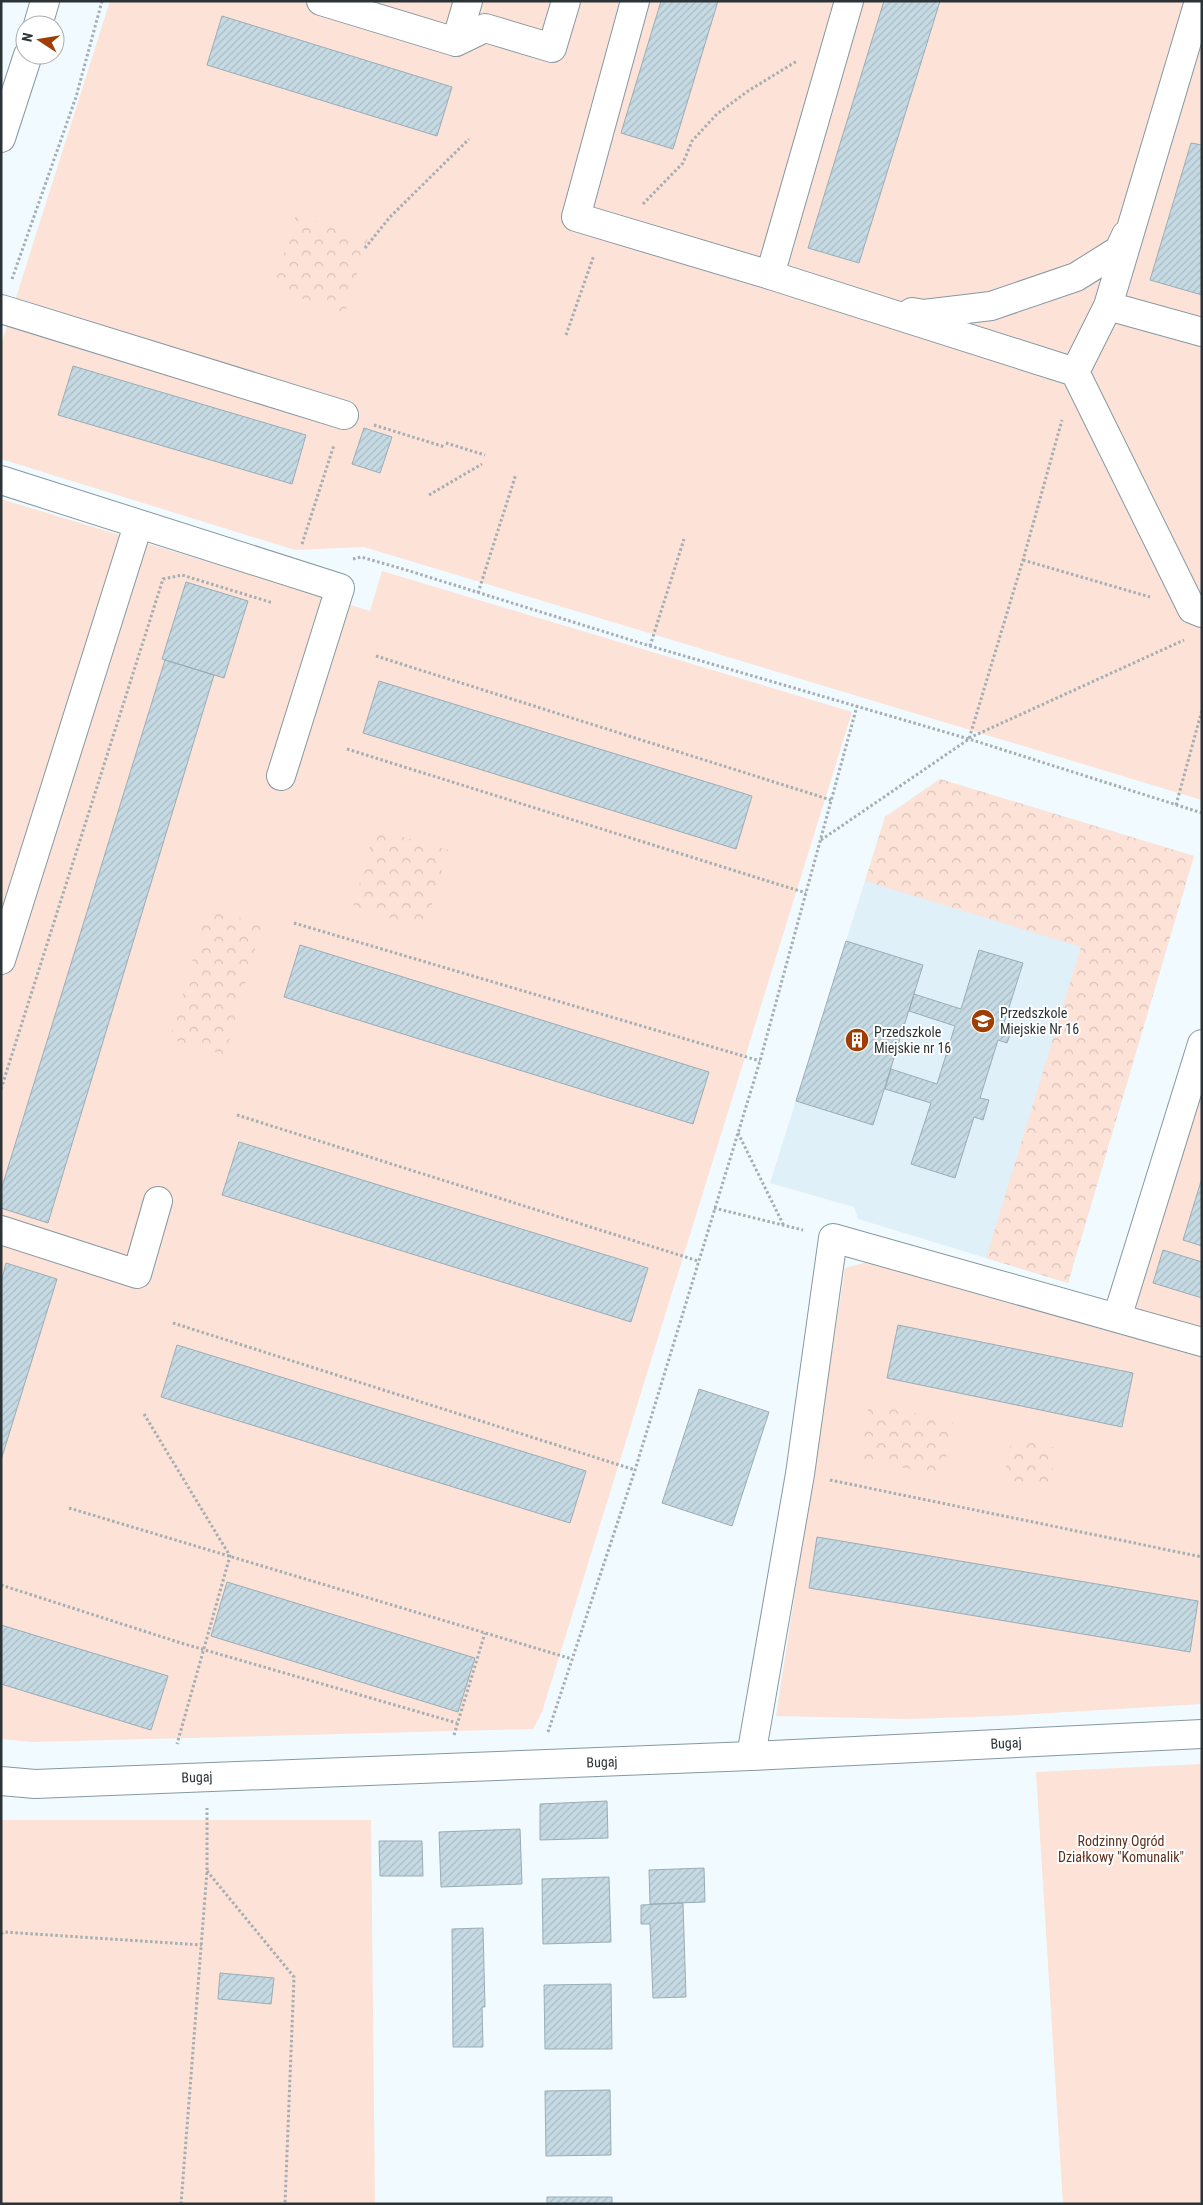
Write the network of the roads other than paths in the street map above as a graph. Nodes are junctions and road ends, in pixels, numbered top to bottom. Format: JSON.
{"nodes":[{"id":1,"x":45,"y":1,"type":"edge"},
{"id":2,"x":321,"y":1,"type":"edge"},
{"id":3,"x":468,"y":1,"type":"edge"},
{"id":4,"x":566,"y":1,"type":"edge"},
{"id":5,"x":635,"y":1,"type":"edge"},
{"id":6,"x":849,"y":1,"type":"edge"},
{"id":7,"x":1198,"y":1,"type":"edge"},
{"id":8,"x":384,"y":10,"type":"edge"},
{"id":9,"x":41,"y":15,"type":"edge"},
{"id":10,"x":456,"y":42,"type":"junction"},
{"id":11,"x":25,"y":65,"type":"edge"},
{"id":12,"x":1,"y":138,"type":"edge"},
{"id":13,"x":1134,"y":218,"type":"junction"},
{"id":14,"x":770,"y":274,"type":"junction"},
{"id":15,"x":862,"y":304,"type":"junction"},
{"id":16,"x":1108,"y":306,"type":"junction"},
{"id":17,"x":2,"y":309,"type":"edge"},
{"id":18,"x":1202,"y":332,"type":"edge"},
{"id":19,"x":1075,"y":372,"type":"junction"},
{"id":20,"x":344,"y":415,"type":"road end"},
{"id":21,"x":1,"y":480,"type":"edge"},
{"id":22,"x":138,"y":524,"type":"junction"},
{"id":23,"x":1195,"y":619,"type":"edge"},
{"id":24,"x":281,"y":776,"type":"dead end"},
{"id":25,"x":1,"y":960,"type":"edge"},
{"id":26,"x":1202,"y":1044,"type":"edge"},
{"id":27,"x":158,"y":1201,"type":"dead end"},
{"id":28,"x":1,"y":1230,"type":"edge"},
{"id":29,"x":1117,"y":1318,"type":"junction"},
{"id":30,"x":1202,"y":1342,"type":"edge"},
{"id":31,"x":1202,"y":1734,"type":"edge"},
{"id":32,"x":751,"y":1756,"type":"junction"},
{"id":33,"x":1,"y":1781,"type":"edge"}],
"edges":[{"from":1,"to":9,"type":"street"},
{"from":2,"to":8,"type":"street"},
{"from":3,"to":10,"type":"street"},
{"from":4,"to":10,"type":"street"},
{"from":5,"to":14,"type":"street"},
{"from":6,"to":14,"type":"street"},
{"from":7,"to":13,"type":"street"},
{"from":8,"to":10,"type":"street"},
{"from":11,"to":12,"type":"street"},
{"from":13,"to":15,"type":"street"},
{"from":13,"to":16,"type":"street"},
{"from":14,"to":15,"type":"street"},
{"from":15,"to":19,"type":"street"},
{"from":16,"to":18,"type":"street"},
{"from":16,"to":19,"type":"street"},
{"from":17,"to":20,"type":"street"},
{"from":19,"to":23,"type":"street"},
{"from":21,"to":22,"type":"street"},
{"from":22,"to":24,"type":"street"},
{"from":22,"to":25,"type":"street"},
{"from":26,"to":29,"type":"street"},
{"from":27,"to":28,"type":"street"},
{"from":29,"to":30,"type":"street"},
{"from":29,"to":32,"type":"street"},
{"from":31,"to":32,"type":"street","name":"Bugaj"},
{"from":32,"to":33,"type":"street","name":"Bugaj"}]}
